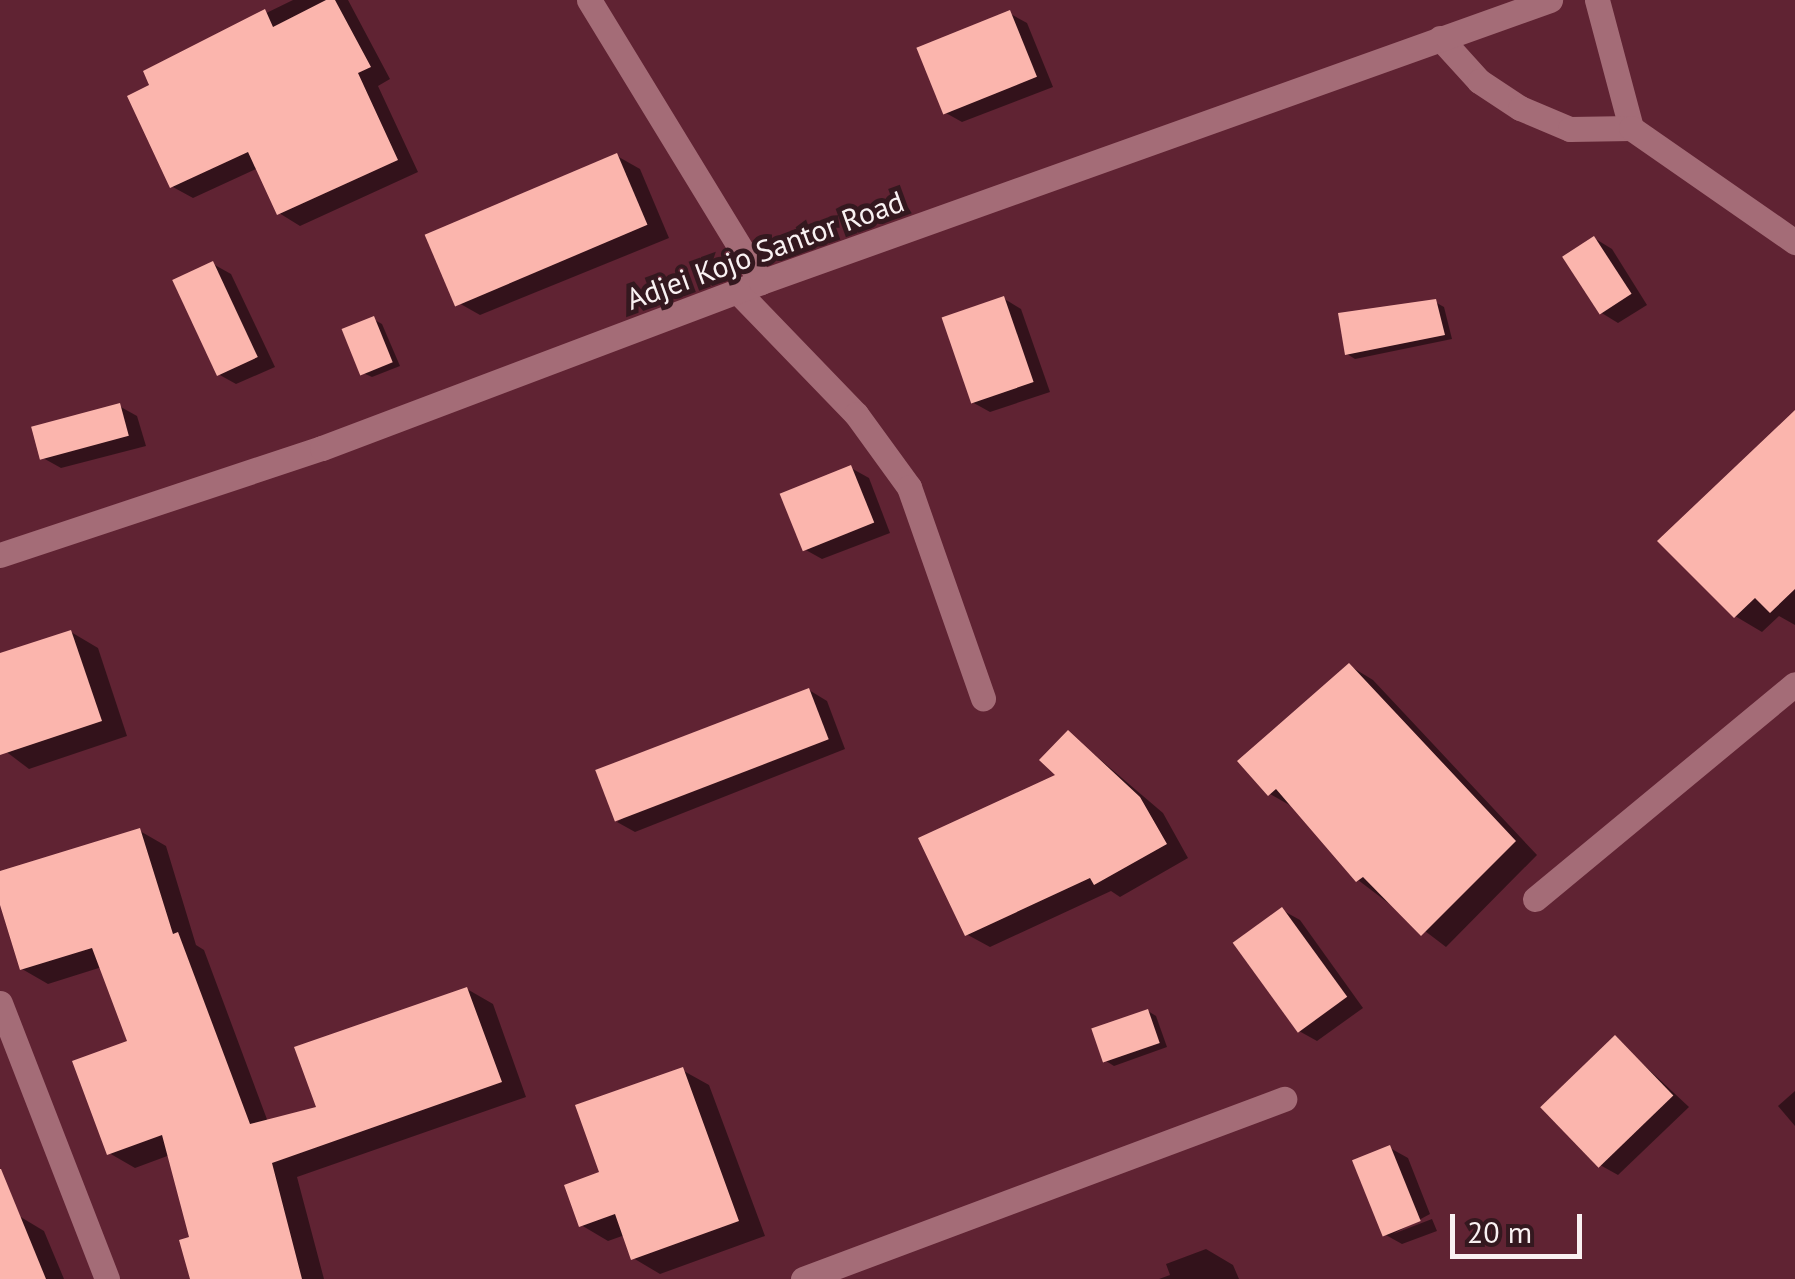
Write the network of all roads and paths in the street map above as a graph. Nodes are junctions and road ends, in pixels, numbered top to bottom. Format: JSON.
{"nodes":[{"id":1,"x":589,"y":0,"type":"edge"},
{"id":2,"x":1550,"y":0,"type":"edge"},
{"id":3,"x":1597,"y":0,"type":"edge"},
{"id":4,"x":1440,"y":38,"type":"junction"},
{"id":5,"x":1630,"y":128,"type":"junction"},
{"id":6,"x":1795,"y":242,"type":"edge"},
{"id":7,"x":751,"y":288,"type":"junction"},
{"id":8,"x":0,"y":556,"type":"edge"},
{"id":9,"x":1795,"y":684,"type":"edge"},
{"id":10,"x":983,"y":698,"type":"dead end"},
{"id":11,"x":1535,"y":898,"type":"dead end"},
{"id":12,"x":0,"y":1004,"type":"edge"},
{"id":13,"x":1284,"y":1099,"type":"dead end"},
{"id":14,"x":107,"y":1279,"type":"edge"},
{"id":15,"x":803,"y":1279,"type":"edge"}],
"edges":[{"from":1,"to":7,"type":"street"},
{"from":2,"to":4,"type":"street","name":"Adjei Kojo Santor Road"},
{"from":3,"to":5,"type":"street"},
{"from":4,"to":5,"type":"street"},
{"from":4,"to":7,"type":"street","name":"Adjei Kojo Santor Road"},
{"from":5,"to":6,"type":"street"},
{"from":7,"to":8,"type":"street","name":"Adjei Kojo Santor Road"},
{"from":7,"to":10,"type":"street"},
{"from":9,"to":11,"type":"street"},
{"from":12,"to":14,"type":"street"},
{"from":13,"to":15,"type":"street"}]}
